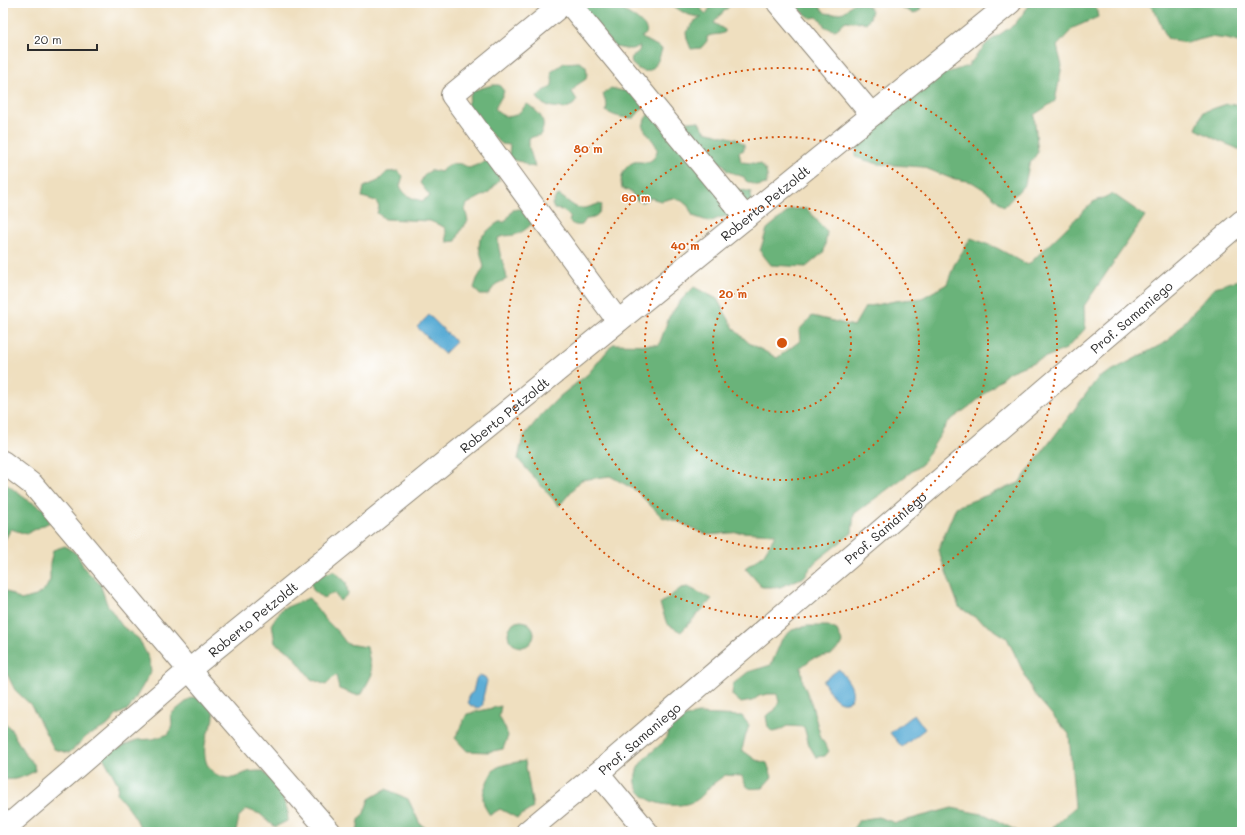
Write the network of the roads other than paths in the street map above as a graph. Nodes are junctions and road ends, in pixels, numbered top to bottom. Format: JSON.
{"nodes":[{"id":1,"x":564,"y":3,"type":"edge"},
{"id":2,"x":569,"y":3,"type":"edge"},
{"id":3,"x":778,"y":3,"type":"edge"},
{"id":4,"x":1010,"y":3,"type":"edge"},
{"id":5,"x":872,"y":115,"type":"junction"},
{"id":6,"x":746,"y":218,"type":"junction"},
{"id":7,"x":1242,"y":221,"type":"edge"},
{"id":8,"x":618,"y":321,"type":"junction"},
{"id":9,"x":3,"y":462,"type":"edge"},
{"id":10,"x":189,"y":670,"type":"junction"},
{"id":11,"x":598,"y":773,"type":"junction"},
{"id":12,"x":3,"y":830,"type":"edge"},
{"id":13,"x":330,"y":832,"type":"edge"},
{"id":14,"x":527,"y":832,"type":"edge"},
{"id":15,"x":647,"y":832,"type":"edge"}],
"edges":[{"from":1,"to":8,"type":"street"},
{"from":2,"to":6,"type":"street"},
{"from":3,"to":5,"type":"street"},
{"from":4,"to":5,"type":"street","name":"Roberto Petzoldt"},
{"from":5,"to":6,"type":"street","name":"Roberto Petzoldt"},
{"from":6,"to":8,"type":"street","name":"Roberto Petzoldt"},
{"from":7,"to":11,"type":"street","name":"Prof. Samaniego"},
{"from":8,"to":10,"type":"street","name":"Roberto Petzoldt"},
{"from":9,"to":10,"type":"street"},
{"from":10,"to":12,"type":"street","name":"Roberto Petzoldt"},
{"from":10,"to":13,"type":"street"},
{"from":11,"to":14,"type":"street","name":"Prof. Samaniego"},
{"from":11,"to":15,"type":"street"}]}
